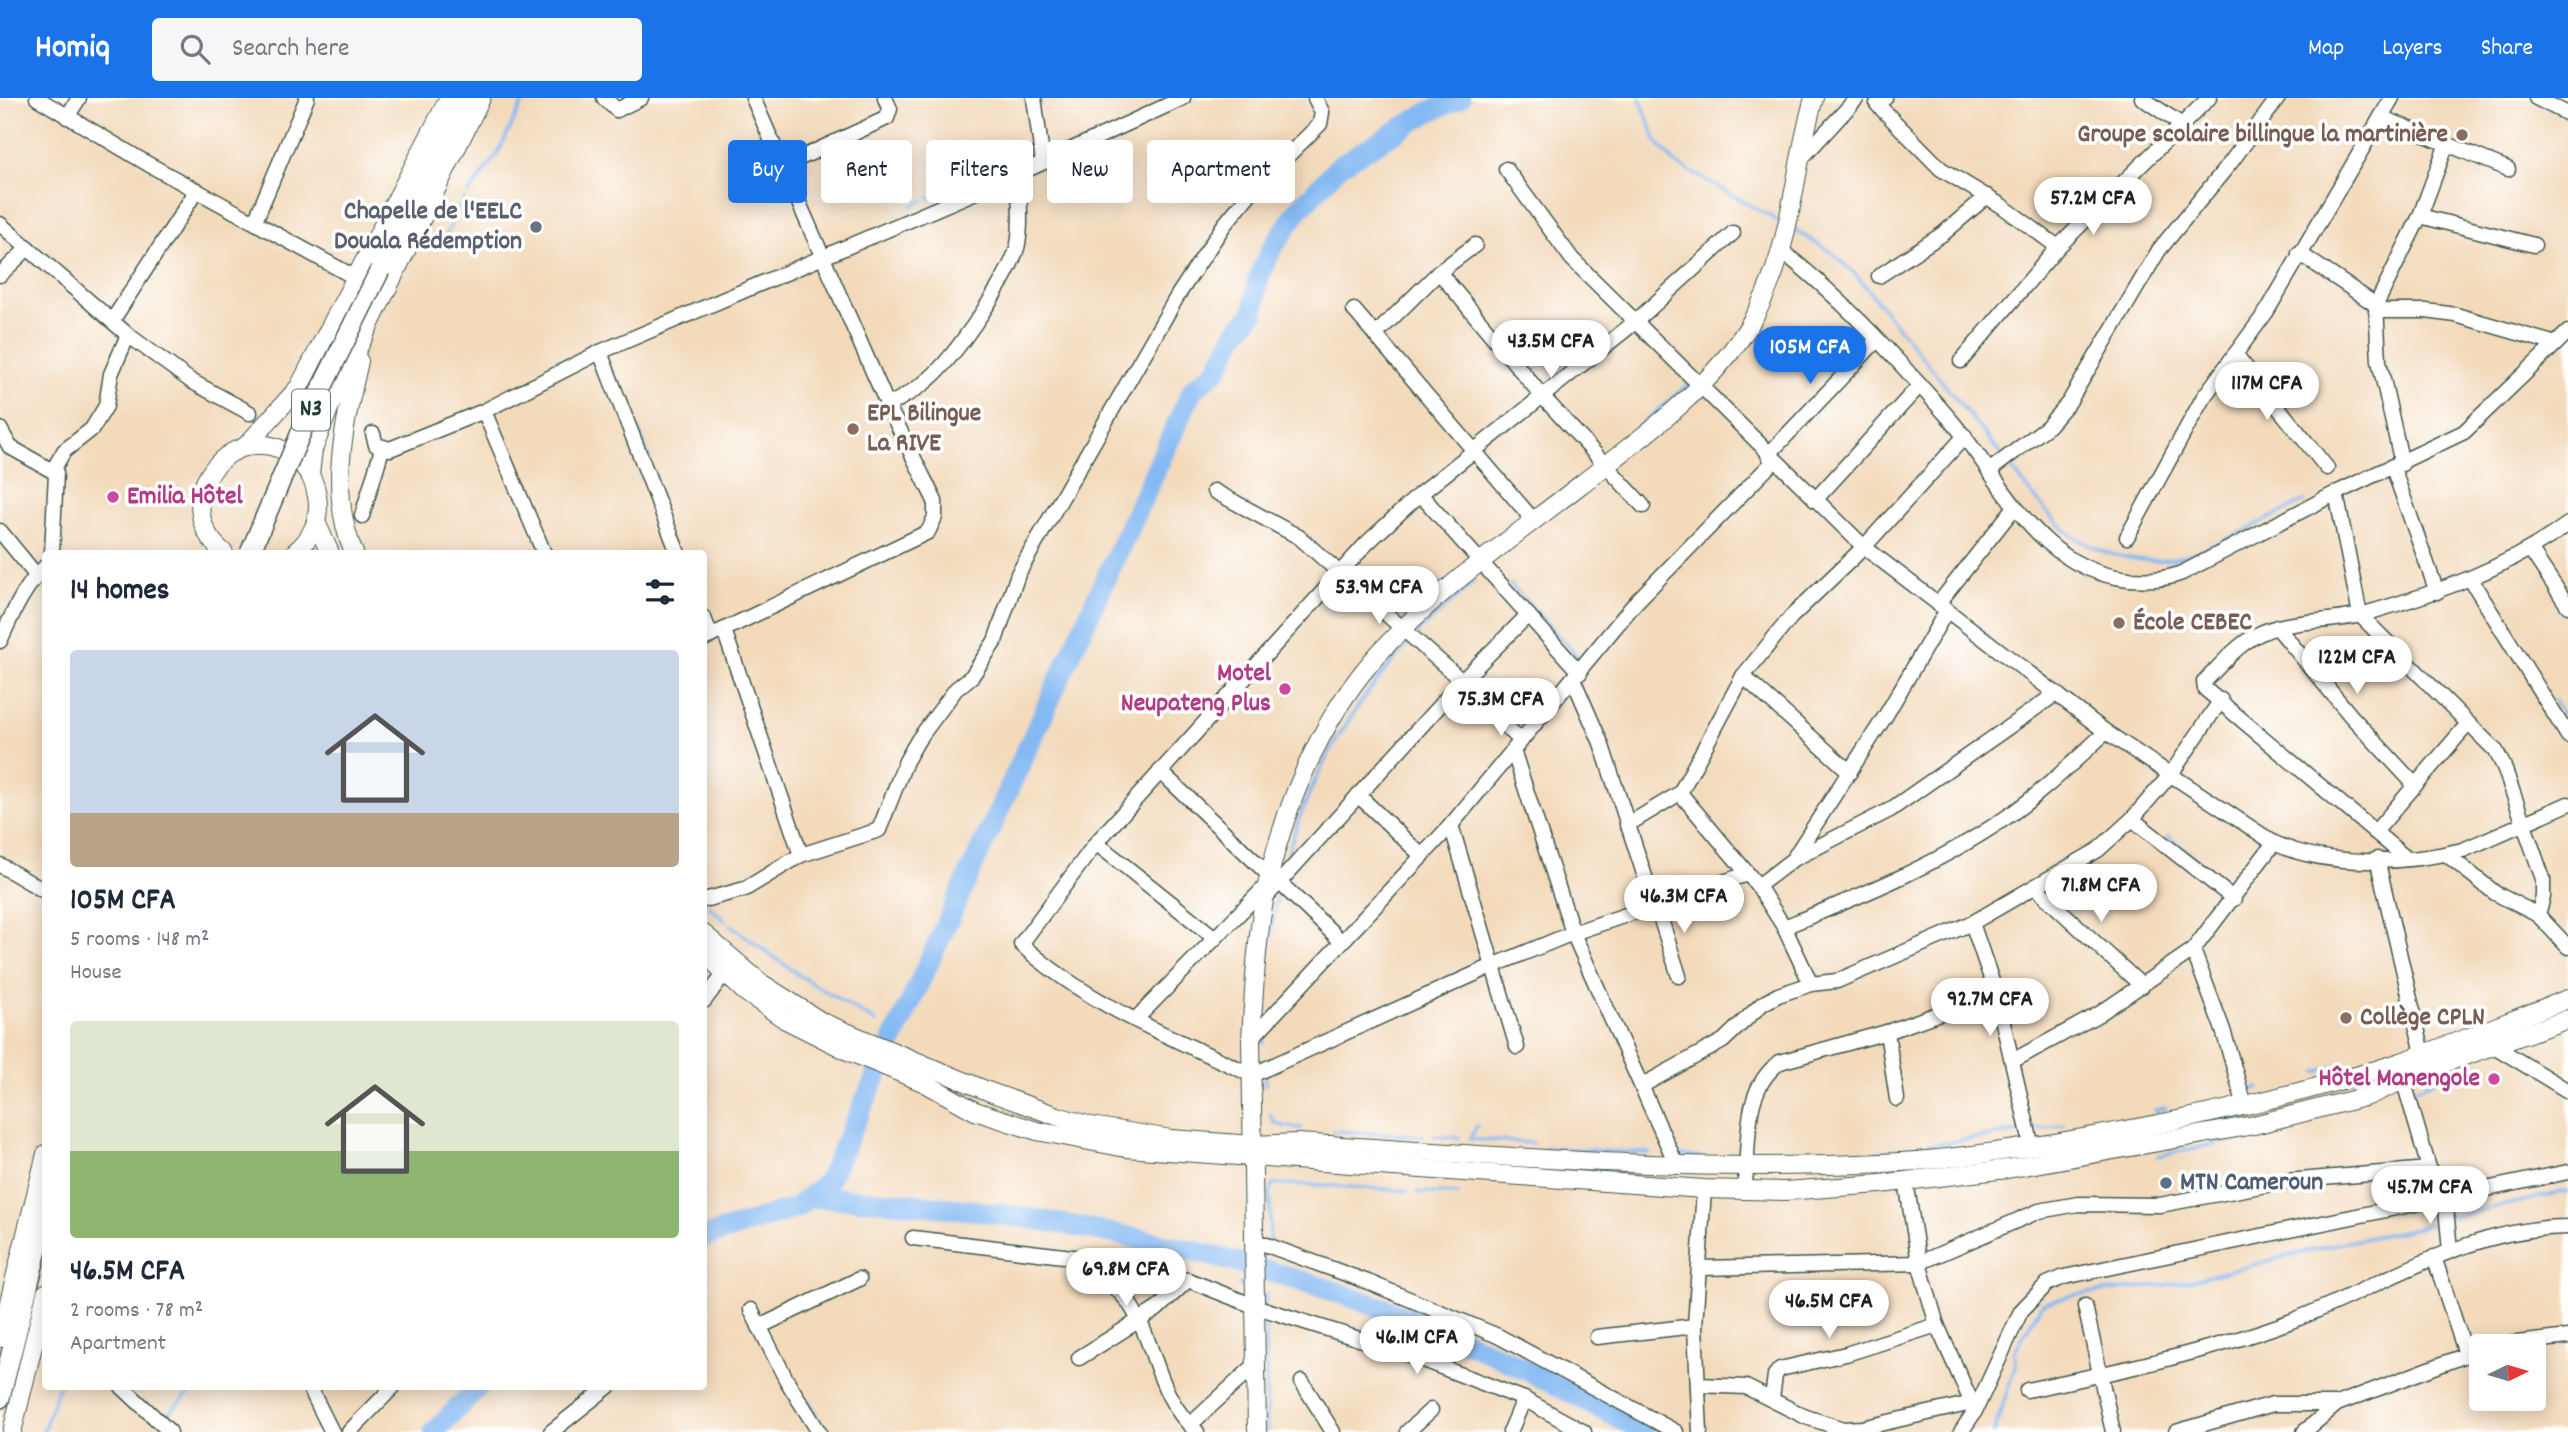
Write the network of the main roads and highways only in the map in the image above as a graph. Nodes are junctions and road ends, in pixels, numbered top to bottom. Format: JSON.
{"nodes":[{"id":1,"x":449,"y":98,"type":"edge"},
{"id":2,"x":466,"y":98,"type":"edge"},
{"id":3,"x":481,"y":98,"type":"edge"},
{"id":4,"x":1814,"y":98,"type":"edge"},
{"id":5,"x":367,"y":327,"type":"junction"},
{"id":6,"x":245,"y":447,"type":"junction"},
{"id":7,"x":310,"y":474,"type":"junction"},
{"id":8,"x":316,"y":522,"type":"junction"},
{"id":9,"x":203,"y":525,"type":"junction"},
{"id":10,"x":205,"y":550,"type":"edge"},
{"id":11,"x":222,"y":550,"type":"edge"},
{"id":12,"x":251,"y":550,"type":"edge"},
{"id":13,"x":297,"y":550,"type":"edge"},
{"id":14,"x":329,"y":550,"type":"edge"},
{"id":15,"x":353,"y":550,"type":"edge"},
{"id":16,"x":707,"y":936,"type":"edge"},
{"id":17,"x":707,"y":956,"type":"edge"},
{"id":18,"x":2568,"y":999,"type":"edge"},
{"id":19,"x":2568,"y":1019,"type":"edge"},
{"id":20,"x":853,"y":1044,"type":"junction"},
{"id":21,"x":2425,"y":1062,"type":"junction"},
{"id":22,"x":1253,"y":1152,"type":"junction"},
{"id":23,"x":42,"y":1170,"type":"edge"},
{"id":24,"x":42,"y":1230,"type":"edge"},
{"id":25,"x":42,"y":1324,"type":"edge"},
{"id":26,"x":0,"y":1338,"type":"edge"},
{"id":27,"x":0,"y":1398,"type":"edge"},
{"id":28,"x":12,"y":1432,"type":"edge"},
{"id":29,"x":1257,"y":1432,"type":"edge"}],
"edges":[{"from":1,"to":6,"type":"main road"},
{"from":2,"to":12,"type":"highway","number":"N3","bridge":true},
{"from":3,"to":5,"type":"main road"},
{"from":4,"to":22,"type":"main road"},
{"from":5,"to":7,"type":"main road"},
{"from":5,"to":15,"type":"main road"},
{"from":6,"to":7,"type":"main road"},
{"from":6,"to":9,"type":"main road"},
{"from":7,"to":8,"type":"main road"},
{"from":8,"to":13,"type":"main road"},
{"from":8,"to":14,"type":"main road"},
{"from":9,"to":10,"type":"main road"},
{"from":9,"to":11,"type":"main road"},
{"from":16,"to":20,"type":"main road"},
{"from":17,"to":20,"type":"main road"},
{"from":18,"to":21,"type":"main road"},
{"from":19,"to":21,"type":"main road"},
{"from":20,"to":22,"type":"main road"},
{"from":21,"to":22,"type":"main road"},
{"from":21,"to":22,"type":"main road"},
{"from":22,"to":29,"type":"main road"},
{"from":23,"to":26,"type":"main road"},
{"from":24,"to":27,"type":"highway"},
{"from":25,"to":28,"type":"main road"}]}
